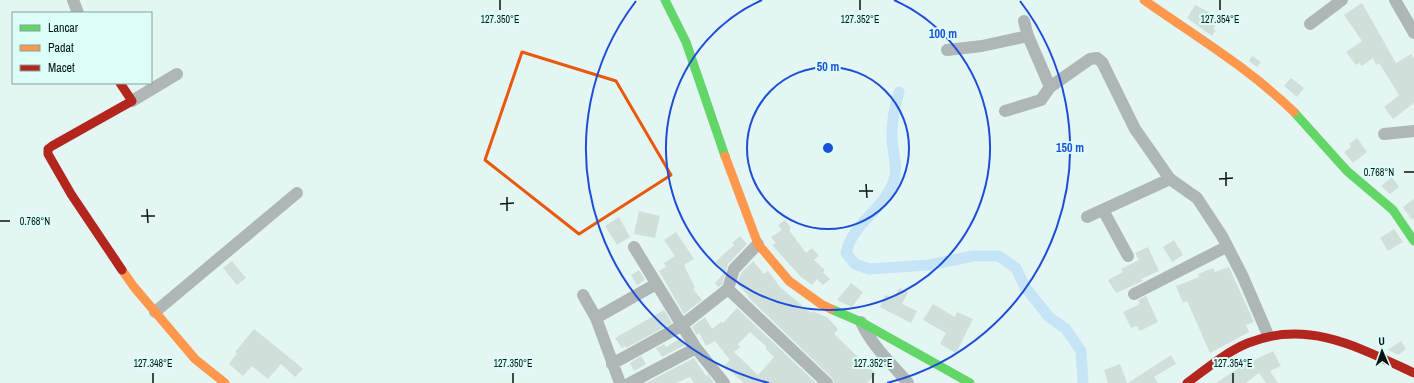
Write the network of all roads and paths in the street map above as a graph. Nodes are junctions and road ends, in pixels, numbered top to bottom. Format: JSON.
{"nodes":[{"id":1,"x":73,"y":0,"type":"edge"},
{"id":2,"x":665,"y":0,"type":"edge"},
{"id":3,"x":1144,"y":0,"type":"edge"},
{"id":4,"x":1342,"y":0,"type":"edge"},
{"id":5,"x":1396,"y":0,"type":"edge"},
{"id":6,"x":78,"y":12,"type":"edge"},
{"id":7,"x":1024,"y":21,"type":"dead end"},
{"id":8,"x":1310,"y":24,"type":"dead end"},
{"id":9,"x":1414,"y":33,"type":"edge"},
{"id":10,"x":1028,"y":36,"type":"junction"},
{"id":11,"x":947,"y":50,"type":"dead end"},
{"id":12,"x":177,"y":74,"type":"dead end"},
{"id":13,"x":121,"y":84,"type":"edge"},
{"id":14,"x":1050,"y":87,"type":"junction"},
{"id":15,"x":132,"y":101,"type":"junction"},
{"id":16,"x":1005,"y":111,"type":"dead end"},
{"id":17,"x":1414,"y":131,"type":"edge"},
{"id":18,"x":1384,"y":134,"type":"dead end"},
{"id":19,"x":1170,"y":179,"type":"junction"},
{"id":20,"x":297,"y":193,"type":"dead end"},
{"id":21,"x":1104,"y":210,"type":"junction"},
{"id":22,"x":1087,"y":217,"type":"dead end"},
{"id":23,"x":1414,"y":241,"type":"edge"},
{"id":24,"x":758,"y":244,"type":"junction"},
{"id":25,"x":634,"y":247,"type":"dead end"},
{"id":26,"x":1226,"y":247,"type":"junction"},
{"id":27,"x":1128,"y":256,"type":"dead end"},
{"id":28,"x":656,"y":284,"type":"junction"},
{"id":29,"x":728,"y":288,"type":"junction"},
{"id":30,"x":1134,"y":294,"type":"dead end"},
{"id":31,"x":583,"y":295,"type":"dead end"},
{"id":32,"x":155,"y":312,"type":"junction"},
{"id":33,"x":596,"y":318,"type":"junction"},
{"id":34,"x":861,"y":322,"type":"junction"},
{"id":35,"x":682,"y":326,"type":"junction"},
{"id":36,"x":1268,"y":335,"type":"junction"},
{"id":37,"x":696,"y":348,"type":"junction"},
{"id":38,"x":612,"y":364,"type":"junction"},
{"id":39,"x":1414,"y":373,"type":"edge"},
{"id":40,"x":225,"y":383,"type":"edge"},
{"id":41,"x":620,"y":383,"type":"edge"},
{"id":42,"x":630,"y":383,"type":"edge"},
{"id":43,"x":724,"y":383,"type":"edge"},
{"id":44,"x":827,"y":383,"type":"edge"},
{"id":45,"x":908,"y":383,"type":"edge"},
{"id":46,"x":970,"y":383,"type":"edge"},
{"id":47,"x":1187,"y":383,"type":"edge"}],
"edges":[{"from":1,"to":6,"type":"street"},
{"from":2,"to":24,"type":"street"},
{"from":3,"to":23,"type":"street"},
{"from":4,"to":8,"type":"street"},
{"from":5,"to":9,"type":"street"},
{"from":7,"to":10,"type":"street"},
{"from":10,"to":11,"type":"street"},
{"from":10,"to":14,"type":"street"},
{"from":12,"to":15,"type":"street"},
{"from":13,"to":15,"type":"street"},
{"from":14,"to":16,"type":"street"},
{"from":14,"to":19,"type":"street"},
{"from":15,"to":32,"type":"street"},
{"from":17,"to":18,"type":"street"},
{"from":19,"to":21,"type":"street"},
{"from":19,"to":26,"type":"street"},
{"from":20,"to":32,"type":"street"},
{"from":21,"to":22,"type":"street"},
{"from":21,"to":27,"type":"street"},
{"from":24,"to":29,"type":"street"},
{"from":24,"to":34,"type":"street"},
{"from":25,"to":28,"type":"street"},
{"from":26,"to":30,"type":"street"},
{"from":26,"to":36,"type":"street"},
{"from":28,"to":33,"type":"street"},
{"from":28,"to":35,"type":"street"},
{"from":29,"to":35,"type":"street"},
{"from":29,"to":44,"type":"street"},
{"from":31,"to":33,"type":"street"},
{"from":32,"to":40,"type":"street"},
{"from":33,"to":38,"type":"street"},
{"from":34,"to":45,"type":"street"},
{"from":34,"to":46,"type":"street"},
{"from":35,"to":37,"type":"street"},
{"from":35,"to":38,"type":"street"},
{"from":36,"to":39,"type":"street"},
{"from":36,"to":47,"type":"street"},
{"from":37,"to":42,"type":"street"},
{"from":37,"to":43,"type":"street"},
{"from":38,"to":41,"type":"street"}]}
